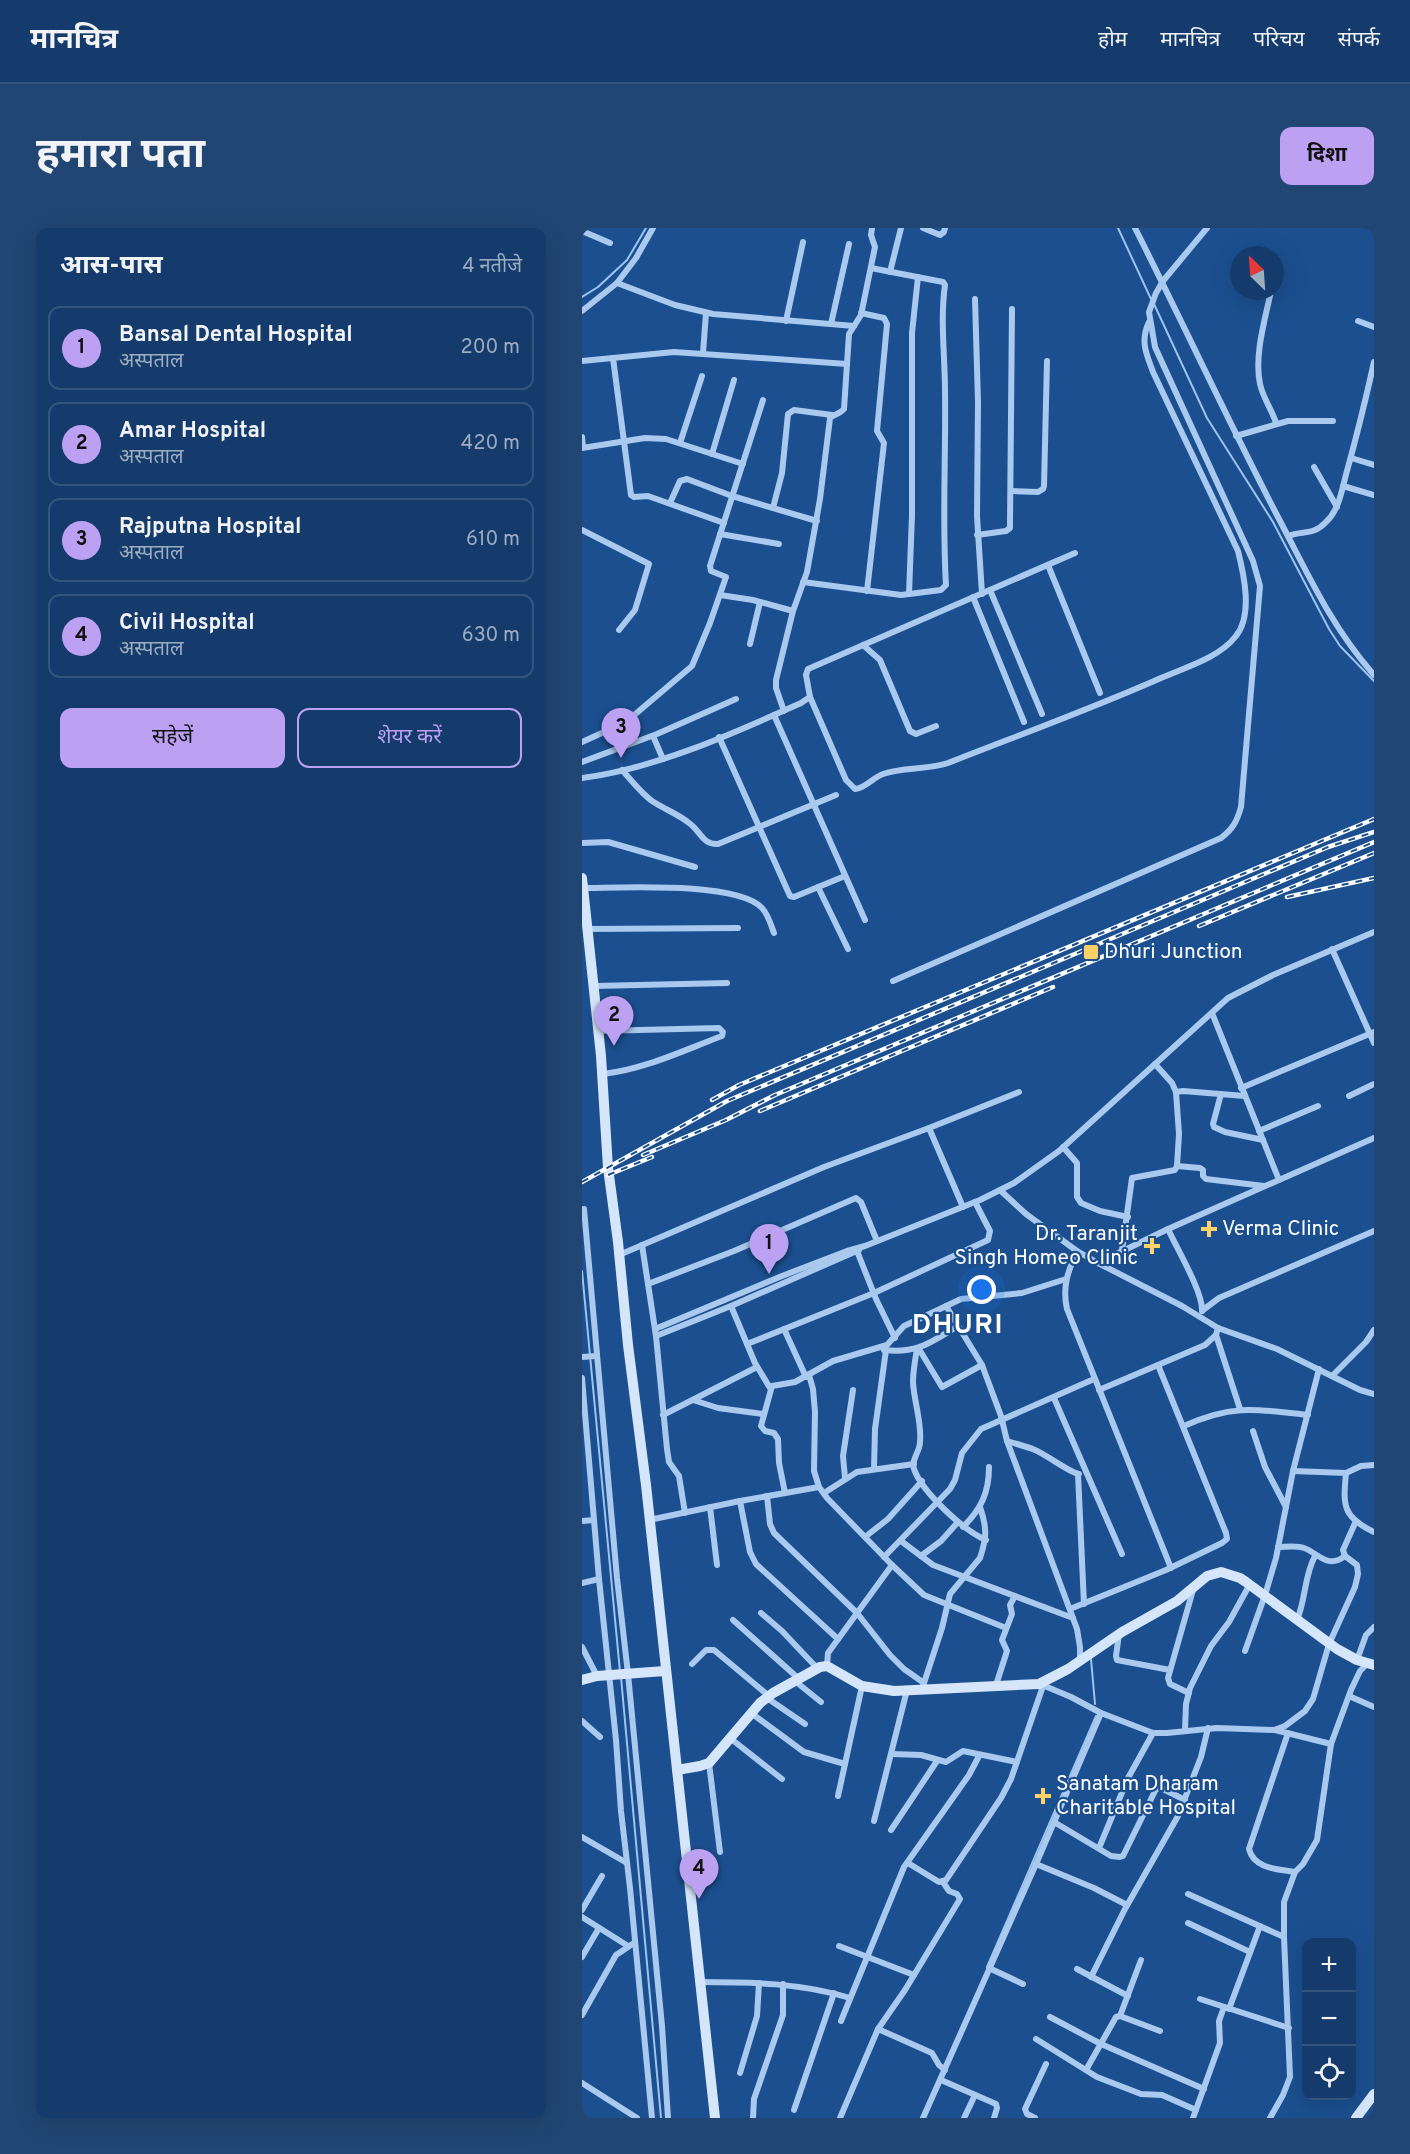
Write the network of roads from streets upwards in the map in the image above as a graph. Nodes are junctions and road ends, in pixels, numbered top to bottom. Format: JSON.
{"nodes":[{"id":1,"x":653,"y":228,"type":"edge"},
{"id":2,"x":872,"y":228,"type":"edge"},
{"id":3,"x":901,"y":228,"type":"edge"},
{"id":4,"x":923,"y":228,"type":"edge"},
{"id":5,"x":945,"y":228,"type":"edge"},
{"id":6,"x":1135,"y":228,"type":"edge"},
{"id":7,"x":1207,"y":228,"type":"edge"},
{"id":8,"x":582,"y":231,"type":"edge"},
{"id":9,"x":803,"y":242,"type":"dead end"},
{"id":10,"x":610,"y":243,"type":"dead end"},
{"id":11,"x":849,"y":244,"type":"dead end"},
{"id":12,"x":871,"y":268,"type":"junction"},
{"id":13,"x":890,"y":272,"type":"junction"},
{"id":14,"x":918,"y":277,"type":"junction"},
{"id":15,"x":1163,"y":281,"type":"junction"},
{"id":16,"x":617,"y":283,"type":"junction"},
{"id":17,"x":975,"y":299,"type":"dead end"},
{"id":18,"x":1269,"y":300,"type":"edge"},
{"id":19,"x":1012,"y":309,"type":"dead end"},
{"id":20,"x":582,"y":310,"type":"edge"},
{"id":21,"x":706,"y":313,"type":"junction"},
{"id":22,"x":861,"y":313,"type":"junction"},
{"id":23,"x":1150,"y":320,"type":"junction"},
{"id":24,"x":786,"y":321,"type":"junction"},
{"id":25,"x":1358,"y":321,"type":"dead end"},
{"id":26,"x":831,"y":324,"type":"junction"},
{"id":27,"x":854,"y":326,"type":"junction"},
{"id":28,"x":1374,"y":327,"type":"edge"},
{"id":29,"x":703,"y":353,"type":"junction"},
{"id":30,"x":613,"y":358,"type":"junction"},
{"id":31,"x":1047,"y":361,"type":"dead end"},
{"id":32,"x":582,"y":362,"type":"edge"},
{"id":33,"x":1374,"y":362,"type":"edge"},
{"id":34,"x":847,"y":364,"type":"junction"},
{"id":35,"x":702,"y":376,"type":"dead end"},
{"id":36,"x":734,"y":380,"type":"dead end"},
{"id":37,"x":763,"y":400,"type":"dead end"},
{"id":38,"x":832,"y":416,"type":"junction"},
{"id":39,"x":1333,"y":421,"type":"dead end"},
{"id":40,"x":1276,"y":423,"type":"junction"},
{"id":41,"x":1236,"y":436,"type":"junction"},
{"id":42,"x":582,"y":437,"type":"edge"},
{"id":43,"x":623,"y":442,"type":"junction"},
{"id":44,"x":680,"y":443,"type":"junction"},
{"id":45,"x":583,"y":448,"type":"edge"},
{"id":46,"x":712,"y":454,"type":"junction"},
{"id":47,"x":1351,"y":458,"type":"junction"},
{"id":48,"x":743,"y":464,"type":"junction"},
{"id":49,"x":1374,"y":465,"type":"edge"},
{"id":50,"x":1314,"y":467,"type":"dead end"},
{"id":51,"x":1343,"y":486,"type":"junction"},
{"id":52,"x":1011,"y":491,"type":"junction"},
{"id":53,"x":1374,"y":495,"type":"edge"},
{"id":54,"x":732,"y":496,"type":"junction"},
{"id":55,"x":670,"y":503,"type":"junction"},
{"id":56,"x":1337,"y":507,"type":"junction"},
{"id":57,"x":773,"y":508,"type":"junction"},
{"id":58,"x":817,"y":521,"type":"junction"},
{"id":59,"x":724,"y":523,"type":"junction"},
{"id":60,"x":582,"y":530,"type":"edge"},
{"id":61,"x":720,"y":534,"type":"junction"},
{"id":62,"x":977,"y":535,"type":"junction"},
{"id":63,"x":1288,"y":536,"type":"junction"},
{"id":64,"x":779,"y":544,"type":"dead end"},
{"id":65,"x":1075,"y":553,"type":"dead end"},
{"id":66,"x":1048,"y":565,"type":"junction"},
{"id":67,"x":803,"y":582,"type":"junction"},
{"id":68,"x":990,"y":590,"type":"junction"},
{"id":69,"x":867,"y":591,"type":"junction"},
{"id":70,"x":909,"y":594,"type":"junction"},
{"id":71,"x":982,"y":594,"type":"junction"},
{"id":72,"x":720,"y":595,"type":"junction"},
{"id":73,"x":973,"y":597,"type":"junction"},
{"id":74,"x":760,"y":602,"type":"junction"},
{"id":75,"x":793,"y":611,"type":"junction"},
{"id":76,"x":619,"y":630,"type":"dead end"},
{"id":77,"x":750,"y":644,"type":"dead end"},
{"id":78,"x":863,"y":645,"type":"junction"},
{"id":79,"x":1374,"y":675,"type":"edge"},
{"id":80,"x":1100,"y":693,"type":"dead end"},
{"id":81,"x":810,"y":698,"type":"junction"},
{"id":82,"x":736,"y":699,"type":"dead end"},
{"id":83,"x":784,"y":711,"type":"junction"},
{"id":84,"x":1042,"y":714,"type":"dead end"},
{"id":85,"x":774,"y":715,"type":"junction"},
{"id":86,"x":1024,"y":722,"type":"dead end"},
{"id":87,"x":936,"y":726,"type":"dead end"},
{"id":88,"x":653,"y":736,"type":"junction"},
{"id":89,"x":719,"y":737,"type":"junction"},
{"id":90,"x":582,"y":742,"type":"edge"},
{"id":91,"x":663,"y":759,"type":"junction"},
{"id":92,"x":582,"y":762,"type":"edge"},
{"id":93,"x":622,"y":770,"type":"junction"},
{"id":94,"x":582,"y":778,"type":"edge"},
{"id":95,"x":836,"y":795,"type":"dead end"},
{"id":96,"x":814,"y":805,"type":"junction"},
{"id":97,"x":759,"y":826,"type":"junction"},
{"id":98,"x":582,"y":843,"type":"edge"},
{"id":99,"x":695,"y":867,"type":"dead end"},
{"id":100,"x":845,"y":876,"type":"junction"},
{"id":101,"x":583,"y":883,"type":"edge"},
{"id":102,"x":818,"y":887,"type":"junction"},
{"id":103,"x":865,"y":920,"type":"dead end"},
{"id":104,"x":738,"y":928,"type":"dead end"},
{"id":105,"x":588,"y":929,"type":"junction"},
{"id":106,"x":1374,"y":932,"type":"edge"},
{"id":107,"x":774,"y":933,"type":"dead end"},
{"id":108,"x":848,"y":949,"type":"dead end"},
{"id":109,"x":1332,"y":949,"type":"junction"},
{"id":110,"x":893,"y":981,"type":"dead end"},
{"id":111,"x":727,"y":983,"type":"dead end"},
{"id":112,"x":594,"y":986,"type":"junction"},
{"id":113,"x":1212,"y":1013,"type":"junction"},
{"id":114,"x":599,"y":1031,"type":"junction"},
{"id":115,"x":1372,"y":1032,"type":"edge"},
{"id":116,"x":1374,"y":1044,"type":"edge"},
{"id":117,"x":1155,"y":1064,"type":"junction"},
{"id":118,"x":603,"y":1074,"type":"junction"},
{"id":119,"x":1374,"y":1084,"type":"edge"},
{"id":120,"x":1241,"y":1088,"type":"junction"},
{"id":121,"x":1019,"y":1092,"type":"dead end"},
{"id":122,"x":1176,"y":1092,"type":"junction"},
{"id":123,"x":1221,"y":1094,"type":"junction"},
{"id":124,"x":1349,"y":1095,"type":"dead end"},
{"id":125,"x":1245,"y":1096,"type":"junction"},
{"id":126,"x":1318,"y":1106,"type":"dead end"},
{"id":127,"x":928,"y":1128,"type":"junction"},
{"id":128,"x":1259,"y":1131,"type":"junction"},
{"id":129,"x":1374,"y":1138,"type":"edge"},
{"id":130,"x":1263,"y":1140,"type":"junction"},
{"id":131,"x":1063,"y":1147,"type":"junction"},
{"id":132,"x":1177,"y":1166,"type":"junction"},
{"id":133,"x":1279,"y":1180,"type":"junction"},
{"id":134,"x":1264,"y":1186,"type":"junction"},
{"id":135,"x":1001,"y":1191,"type":"junction"},
{"id":136,"x":975,"y":1202,"type":"junction"},
{"id":137,"x":963,"y":1207,"type":"junction"},
{"id":138,"x":584,"y":1209,"type":"dead end"},
{"id":139,"x":1128,"y":1217,"type":"junction"},
{"id":140,"x":1168,"y":1229,"type":"junction"},
{"id":141,"x":1374,"y":1232,"type":"edge"},
{"id":142,"x":878,"y":1241,"type":"junction"},
{"id":143,"x":642,"y":1245,"type":"junction"},
{"id":144,"x":865,"y":1246,"type":"junction"},
{"id":145,"x":1122,"y":1250,"type":"junction"},
{"id":146,"x":857,"y":1251,"type":"junction"},
{"id":147,"x":1077,"y":1251,"type":"junction"},
{"id":148,"x":619,"y":1255,"type":"junction"},
{"id":149,"x":1098,"y":1263,"type":"junction"},
{"id":150,"x":1066,"y":1279,"type":"junction"},
{"id":151,"x":648,"y":1284,"type":"junction"},
{"id":152,"x":874,"y":1293,"type":"junction"},
{"id":153,"x":730,"y":1306,"type":"junction"},
{"id":154,"x":946,"y":1306,"type":"junction"},
{"id":155,"x":1202,"y":1313,"type":"junction"},
{"id":156,"x":958,"y":1326,"type":"junction"},
{"id":157,"x":1218,"y":1328,"type":"junction"},
{"id":158,"x":784,"y":1329,"type":"junction"},
{"id":159,"x":1374,"y":1330,"type":"edge"},
{"id":160,"x":655,"y":1332,"type":"junction"},
{"id":161,"x":1216,"y":1335,"type":"junction"},
{"id":162,"x":895,"y":1338,"type":"junction"},
{"id":163,"x":747,"y":1344,"type":"junction"},
{"id":164,"x":878,"y":1348,"type":"junction"},
{"id":165,"x":918,"y":1349,"type":"junction"},
{"id":166,"x":886,"y":1350,"type":"junction"},
{"id":167,"x":595,"y":1356,"type":"junction"},
{"id":168,"x":583,"y":1357,"type":"edge"},
{"id":169,"x":982,"y":1365,"type":"junction"},
{"id":170,"x":1158,"y":1365,"type":"junction"},
{"id":171,"x":757,"y":1367,"type":"junction"},
{"id":172,"x":1319,"y":1368,"type":"junction"},
{"id":173,"x":807,"y":1376,"type":"junction"},
{"id":174,"x":1332,"y":1376,"type":"junction"},
{"id":175,"x":582,"y":1378,"type":"edge"},
{"id":176,"x":1094,"y":1379,"type":"junction"},
{"id":177,"x":770,"y":1388,"type":"junction"},
{"id":178,"x":853,"y":1390,"type":"dead end"},
{"id":179,"x":1099,"y":1390,"type":"junction"},
{"id":180,"x":1374,"y":1394,"type":"edge"},
{"id":181,"x":1054,"y":1398,"type":"junction"},
{"id":182,"x":693,"y":1400,"type":"junction"},
{"id":183,"x":1240,"y":1409,"type":"junction"},
{"id":184,"x":763,"y":1414,"type":"junction"},
{"id":185,"x":663,"y":1415,"type":"junction"},
{"id":186,"x":1308,"y":1415,"type":"junction"},
{"id":187,"x":1002,"y":1420,"type":"junction"},
{"id":188,"x":1184,"y":1426,"type":"junction"},
{"id":189,"x":1253,"y":1431,"type":"dead end"},
{"id":190,"x":1007,"y":1441,"type":"junction"},
{"id":191,"x":585,"y":1443,"type":"edge"},
{"id":192,"x":914,"y":1464,"type":"junction"},
{"id":193,"x":1374,"y":1465,"type":"edge"},
{"id":194,"x":989,"y":1467,"type":"dead end"},
{"id":195,"x":874,"y":1469,"type":"junction"},
{"id":196,"x":1085,"y":1471,"type":"junction"},
{"id":197,"x":1293,"y":1471,"type":"junction"},
{"id":198,"x":1346,"y":1473,"type":"junction"},
{"id":199,"x":1078,"y":1474,"type":"junction"},
{"id":200,"x":845,"y":1478,"type":"junction"},
{"id":201,"x":922,"y":1481,"type":"junction"},
{"id":202,"x":819,"y":1487,"type":"junction"},
{"id":203,"x":785,"y":1493,"type":"junction"},
{"id":204,"x":824,"y":1493,"type":"junction"},
{"id":205,"x":767,"y":1496,"type":"junction"},
{"id":206,"x":740,"y":1501,"type":"junction"},
{"id":207,"x":937,"y":1502,"type":"junction"},
{"id":208,"x":710,"y":1507,"type":"junction"},
{"id":209,"x":980,"y":1507,"type":"junction"},
{"id":210,"x":1286,"y":1508,"type":"junction"},
{"id":211,"x":685,"y":1513,"type":"junction"},
{"id":212,"x":594,"y":1520,"type":"junction"},
{"id":213,"x":650,"y":1520,"type":"junction"},
{"id":214,"x":582,"y":1521,"type":"edge"},
{"id":215,"x":1356,"y":1521,"type":"junction"},
{"id":216,"x":960,"y":1524,"type":"junction"},
{"id":217,"x":1374,"y":1532,"type":"edge"},
{"id":218,"x":866,"y":1537,"type":"junction"},
{"id":219,"x":986,"y":1540,"type":"junction"},
{"id":220,"x":901,"y":1541,"type":"junction"},
{"id":221,"x":1278,"y":1547,"type":"junction"},
{"id":222,"x":1122,"y":1554,"type":"dead end"},
{"id":223,"x":921,"y":1556,"type":"junction"},
{"id":224,"x":1315,"y":1556,"type":"junction"},
{"id":225,"x":1345,"y":1556,"type":"junction"},
{"id":226,"x":884,"y":1557,"type":"junction"},
{"id":227,"x":717,"y":1565,"type":"dead end"},
{"id":228,"x":892,"y":1565,"type":"junction"},
{"id":229,"x":1171,"y":1568,"type":"junction"},
{"id":230,"x":963,"y":1578,"type":"junction"},
{"id":231,"x":599,"y":1579,"type":"junction"},
{"id":232,"x":582,"y":1583,"type":"edge"},
{"id":233,"x":1250,"y":1584,"type":"junction"},
{"id":234,"x":1194,"y":1587,"type":"junction"},
{"id":235,"x":1265,"y":1595,"type":"junction"},
{"id":236,"x":1015,"y":1596,"type":"junction"},
{"id":237,"x":1084,"y":1604,"type":"junction"},
{"id":238,"x":947,"y":1606,"type":"junction"},
{"id":239,"x":1070,"y":1609,"type":"junction"},
{"id":240,"x":761,"y":1613,"type":"dead end"},
{"id":241,"x":857,"y":1613,"type":"junction"},
{"id":242,"x":1073,"y":1618,"type":"junction"},
{"id":243,"x":733,"y":1620,"type":"dead end"},
{"id":244,"x":1296,"y":1620,"type":"junction"},
{"id":245,"x":1374,"y":1627,"type":"edge"},
{"id":246,"x":1006,"y":1628,"type":"junction"},
{"id":247,"x":1119,"y":1633,"type":"junction"},
{"id":248,"x":838,"y":1639,"type":"junction"},
{"id":249,"x":1329,"y":1644,"type":"junction"},
{"id":250,"x":582,"y":1649,"type":"edge"},
{"id":251,"x":1245,"y":1650,"type":"dead end"},
{"id":252,"x":1080,"y":1661,"type":"junction"},
{"id":253,"x":1366,"y":1663,"type":"edge"},
{"id":254,"x":692,"y":1664,"type":"dead end"},
{"id":255,"x":822,"y":1667,"type":"junction"},
{"id":256,"x":1170,"y":1670,"type":"junction"},
{"id":257,"x":665,"y":1671,"type":"junction"},
{"id":258,"x":620,"y":1675,"type":"junction"},
{"id":259,"x":597,"y":1676,"type":"junction"},
{"id":260,"x":797,"y":1679,"type":"junction"},
{"id":261,"x":582,"y":1680,"type":"edge"},
{"id":262,"x":996,"y":1685,"type":"junction"},
{"id":263,"x":1041,"y":1685,"type":"junction"},
{"id":264,"x":862,"y":1686,"type":"junction"},
{"id":265,"x":923,"y":1686,"type":"junction"},
{"id":266,"x":907,"y":1690,"type":"junction"},
{"id":267,"x":1189,"y":1693,"type":"junction"},
{"id":268,"x":1349,"y":1696,"type":"junction"},
{"id":269,"x":768,"y":1697,"type":"junction"},
{"id":270,"x":821,"y":1702,"type":"dead end"},
{"id":271,"x":1374,"y":1707,"type":"edge"},
{"id":272,"x":750,"y":1712,"type":"junction"},
{"id":273,"x":1101,"y":1713,"type":"junction"},
{"id":274,"x":582,"y":1721,"type":"edge"},
{"id":275,"x":805,"y":1724,"type":"dead end"},
{"id":276,"x":1208,"y":1728,"type":"junction"},
{"id":277,"x":1185,"y":1730,"type":"junction"},
{"id":278,"x":1274,"y":1730,"type":"junction"},
{"id":279,"x":1153,"y":1733,"type":"junction"},
{"id":280,"x":1288,"y":1733,"type":"junction"},
{"id":281,"x":600,"y":1737,"type":"dead end"},
{"id":282,"x":730,"y":1737,"type":"junction"},
{"id":283,"x":1331,"y":1744,"type":"junction"},
{"id":284,"x":892,"y":1754,"type":"junction"},
{"id":285,"x":979,"y":1756,"type":"junction"},
{"id":286,"x":937,"y":1761,"type":"junction"},
{"id":287,"x":1017,"y":1762,"type":"junction"},
{"id":288,"x":708,"y":1763,"type":"junction"},
{"id":289,"x":845,"y":1764,"type":"junction"},
{"id":290,"x":677,"y":1770,"type":"junction"},
{"id":291,"x":782,"y":1779,"type":"dead end"},
{"id":292,"x":838,"y":1796,"type":"dead end"},
{"id":293,"x":1185,"y":1800,"type":"junction"},
{"id":294,"x":874,"y":1821,"type":"dead end"},
{"id":295,"x":1054,"y":1822,"type":"junction"},
{"id":296,"x":891,"y":1830,"type":"dead end"},
{"id":297,"x":583,"y":1839,"type":"edge"},
{"id":298,"x":1099,"y":1848,"type":"junction"},
{"id":299,"x":720,"y":1851,"type":"dead end"},
{"id":300,"x":627,"y":1863,"type":"junction"},
{"id":301,"x":908,"y":1863,"type":"junction"},
{"id":302,"x":1036,"y":1864,"type":"junction"},
{"id":303,"x":1295,"y":1872,"type":"junction"},
{"id":304,"x":603,"y":1876,"type":"dead end"},
{"id":305,"x":942,"y":1882,"type":"junction"},
{"id":306,"x":1188,"y":1894,"type":"dead end"},
{"id":307,"x":1127,"y":1905,"type":"junction"},
{"id":308,"x":582,"y":1910,"type":"edge"},
{"id":309,"x":582,"y":1917,"type":"edge"},
{"id":310,"x":1188,"y":1923,"type":"dead end"},
{"id":311,"x":1260,"y":1926,"type":"junction"},
{"id":312,"x":599,"y":1928,"type":"junction"},
{"id":313,"x":1284,"y":1936,"type":"junction"},
{"id":314,"x":631,"y":1945,"type":"junction"},
{"id":315,"x":839,"y":1946,"type":"dead end"},
{"id":316,"x":1250,"y":1952,"type":"junction"},
{"id":317,"x":868,"y":1956,"type":"junction"},
{"id":318,"x":582,"y":1957,"type":"edge"},
{"id":319,"x":1141,"y":1960,"type":"dead end"},
{"id":320,"x":989,"y":1968,"type":"junction"},
{"id":321,"x":1077,"y":1969,"type":"dead end"},
{"id":322,"x":914,"y":1975,"type":"junction"},
{"id":323,"x":1091,"y":1977,"type":"junction"},
{"id":324,"x":699,"y":1982,"type":"junction"},
{"id":325,"x":759,"y":1983,"type":"junction"},
{"id":326,"x":783,"y":1984,"type":"junction"},
{"id":327,"x":1023,"y":1984,"type":"dead end"},
{"id":328,"x":834,"y":1993,"type":"junction"},
{"id":329,"x":1128,"y":1996,"type":"junction"},
{"id":330,"x":850,"y":1998,"type":"junction"},
{"id":331,"x":1200,"y":1999,"type":"dead end"},
{"id":332,"x":1227,"y":2008,"type":"junction"},
{"id":333,"x":582,"y":2015,"type":"edge"},
{"id":334,"x":1120,"y":2016,"type":"junction"},
{"id":335,"x":1050,"y":2017,"type":"dead end"},
{"id":336,"x":841,"y":2021,"type":"dead end"},
{"id":337,"x":1289,"y":2028,"type":"junction"},
{"id":338,"x":879,"y":2029,"type":"junction"},
{"id":339,"x":1160,"y":2031,"type":"dead end"},
{"id":340,"x":1036,"y":2039,"type":"dead end"},
{"id":341,"x":1101,"y":2044,"type":"junction"},
{"id":342,"x":1046,"y":2064,"type":"dead end"},
{"id":343,"x":945,"y":2070,"type":"junction"},
{"id":344,"x":1086,"y":2070,"type":"junction"},
{"id":345,"x":740,"y":2073,"type":"dead end"},
{"id":346,"x":941,"y":2080,"type":"junction"},
{"id":347,"x":582,"y":2082,"type":"edge"},
{"id":348,"x":1204,"y":2089,"type":"junction"},
{"id":349,"x":1374,"y":2094,"type":"edge"},
{"id":350,"x":975,"y":2095,"type":"junction"},
{"id":351,"x":794,"y":2110,"type":"dead end"},
{"id":352,"x":1197,"y":2110,"type":"junction"},
{"id":353,"x":636,"y":2118,"type":"edge"},
{"id":354,"x":652,"y":2118,"type":"edge"},
{"id":355,"x":668,"y":2118,"type":"edge"},
{"id":356,"x":715,"y":2118,"type":"edge"},
{"id":357,"x":753,"y":2118,"type":"edge"},
{"id":358,"x":840,"y":2118,"type":"edge"},
{"id":359,"x":923,"y":2118,"type":"edge"},
{"id":360,"x":964,"y":2118,"type":"edge"},
{"id":361,"x":994,"y":2118,"type":"edge"},
{"id":362,"x":1035,"y":2118,"type":"edge"},
{"id":363,"x":1194,"y":2118,"type":"edge"},
{"id":364,"x":1270,"y":2118,"type":"edge"},
{"id":365,"x":1356,"y":2118,"type":"edge"}],
"edges":[{"from":1,"to":16,"type":"street"},
{"from":2,"to":12,"type":"street"},
{"from":3,"to":13,"type":"street"},
{"from":4,"to":5,"type":"street"},
{"from":6,"to":15,"type":"street"},
{"from":7,"to":15,"type":"street"},
{"from":8,"to":10,"type":"street"},
{"from":9,"to":24,"type":"street"},
{"from":11,"to":26,"type":"street"},
{"from":12,"to":13,"type":"street"},
{"from":12,"to":22,"type":"street"},
{"from":13,"to":14,"type":"street"},
{"from":14,"to":70,"type":"street"},
{"from":14,"to":70,"type":"street"},
{"from":15,"to":23,"type":"street"},
{"from":15,"to":41,"type":"street"},
{"from":16,"to":20,"type":"street"},
{"from":16,"to":21,"type":"street"},
{"from":17,"to":62,"type":"street"},
{"from":18,"to":40,"type":"street"},
{"from":19,"to":52,"type":"street"},
{"from":21,"to":24,"type":"street"},
{"from":21,"to":29,"type":"street"},
{"from":22,"to":27,"type":"street"},
{"from":22,"to":69,"type":"street"},
{"from":23,"to":81,"type":"street"},
{"from":23,"to":110,"type":"street"},
{"from":24,"to":26,"type":"street"},
{"from":25,"to":28,"type":"street"},
{"from":26,"to":27,"type":"street"},
{"from":27,"to":34,"type":"street"},
{"from":29,"to":30,"type":"street"},
{"from":29,"to":34,"type":"street"},
{"from":30,"to":32,"type":"street"},
{"from":30,"to":43,"type":"street"},
{"from":31,"to":52,"type":"street"},
{"from":33,"to":47,"type":"street"},
{"from":34,"to":38,"type":"street"},
{"from":35,"to":44,"type":"street"},
{"from":36,"to":46,"type":"street"},
{"from":37,"to":48,"type":"street"},
{"from":38,"to":57,"type":"street"},
{"from":38,"to":58,"type":"street"},
{"from":39,"to":40,"type":"street"},
{"from":40,"to":41,"type":"street"},
{"from":41,"to":63,"type":"street"},
{"from":42,"to":45,"type":"street"},
{"from":43,"to":44,"type":"street"},
{"from":43,"to":45,"type":"street"},
{"from":43,"to":55,"type":"street"},
{"from":44,"to":46,"type":"street"},
{"from":46,"to":48,"type":"street"},
{"from":47,"to":49,"type":"street"},
{"from":47,"to":51,"type":"street"},
{"from":48,"to":54,"type":"street"},
{"from":50,"to":56,"type":"street"},
{"from":51,"to":53,"type":"street"},
{"from":51,"to":56,"type":"street"},
{"from":52,"to":62,"type":"street"},
{"from":54,"to":55,"type":"street"},
{"from":54,"to":57,"type":"street"},
{"from":54,"to":59,"type":"street"},
{"from":55,"to":59,"type":"street"},
{"from":56,"to":63,"type":"street"},
{"from":57,"to":58,"type":"street"},
{"from":58,"to":67,"type":"street"},
{"from":59,"to":61,"type":"street"},
{"from":60,"to":76,"type":"street"},
{"from":61,"to":64,"type":"street"},
{"from":61,"to":72,"type":"street"},
{"from":62,"to":71,"type":"street"},
{"from":63,"to":79,"type":"street"},
{"from":65,"to":66,"type":"street"},
{"from":66,"to":68,"type":"street"},
{"from":66,"to":80,"type":"street"},
{"from":67,"to":69,"type":"street"},
{"from":67,"to":75,"type":"street"},
{"from":68,"to":71,"type":"street"},
{"from":68,"to":84,"type":"street"},
{"from":69,"to":70,"type":"street"},
{"from":71,"to":73,"type":"street"},
{"from":72,"to":74,"type":"street"},
{"from":72,"to":90,"type":"street"},
{"from":73,"to":78,"type":"street"},
{"from":73,"to":86,"type":"street"},
{"from":74,"to":75,"type":"street"},
{"from":74,"to":77,"type":"street"},
{"from":75,"to":83,"type":"street"},
{"from":78,"to":81,"type":"street"},
{"from":78,"to":87,"type":"street"},
{"from":81,"to":83,"type":"street"},
{"from":82,"to":88,"type":"street"},
{"from":83,"to":85,"type":"street"},
{"from":85,"to":89,"type":"street"},
{"from":85,"to":96,"type":"street"},
{"from":88,"to":91,"type":"street"},
{"from":88,"to":92,"type":"street"},
{"from":89,"to":91,"type":"street"},
{"from":89,"to":97,"type":"street"},
{"from":91,"to":93,"type":"street"},
{"from":93,"to":94,"type":"street"},
{"from":93,"to":97,"type":"street"},
{"from":95,"to":96,"type":"street"},
{"from":96,"to":97,"type":"street"},
{"from":96,"to":100,"type":"street"},
{"from":97,"to":102,"type":"street"},
{"from":98,"to":99,"type":"street"},
{"from":100,"to":102,"type":"street"},
{"from":100,"to":103,"type":"street"},
{"from":101,"to":105,"type":"street"},
{"from":101,"to":107,"type":"street"},
{"from":102,"to":108,"type":"street"},
{"from":104,"to":105,"type":"street"},
{"from":105,"to":112,"type":"street"},
{"from":106,"to":109,"type":"street"},
{"from":109,"to":113,"type":"street"},
{"from":109,"to":115,"type":"street"},
{"from":111,"to":112,"type":"street"},
{"from":112,"to":114,"type":"street"},
{"from":113,"to":117,"type":"street"},
{"from":113,"to":120,"type":"street"},
{"from":114,"to":118,"type":"street"},
{"from":114,"to":118,"type":"street"},
{"from":115,"to":116,"type":"street"},
{"from":115,"to":120,"type":"street"},
{"from":117,"to":122,"type":"street"},
{"from":117,"to":131,"type":"street"},
{"from":118,"to":148,"type":"street"},
{"from":119,"to":124,"type":"street"},
{"from":120,"to":125,"type":"street"},
{"from":121,"to":127,"type":"street"},
{"from":122,"to":123,"type":"street"},
{"from":122,"to":132,"type":"street"},
{"from":123,"to":125,"type":"street"},
{"from":123,"to":130,"type":"street"},
{"from":125,"to":128,"type":"street"},
{"from":126,"to":128,"type":"street"},
{"from":127,"to":137,"type":"street"},
{"from":127,"to":143,"type":"street"},
{"from":128,"to":130,"type":"street"},
{"from":129,"to":133,"type":"street"},
{"from":130,"to":133,"type":"street"},
{"from":131,"to":135,"type":"street"},
{"from":131,"to":139,"type":"street"},
{"from":132,"to":134,"type":"street"},
{"from":132,"to":139,"type":"street"},
{"from":133,"to":134,"type":"street"},
{"from":134,"to":140,"type":"street"},
{"from":135,"to":136,"type":"street"},
{"from":135,"to":147,"type":"street"},
{"from":136,"to":137,"type":"street"},
{"from":136,"to":152,"type":"street"},
{"from":137,"to":142,"type":"street"},
{"from":138,"to":167,"type":"street"},
{"from":139,"to":145,"type":"street"},
{"from":140,"to":145,"type":"street"},
{"from":140,"to":155,"type":"street"},
{"from":141,"to":155,"type":"street"},
{"from":142,"to":144,"type":"street"},
{"from":142,"to":151,"type":"street"},
{"from":143,"to":148,"type":"street"},
{"from":143,"to":151,"type":"street"},
{"from":144,"to":146,"type":"street"},
{"from":144,"to":160,"type":"street"},
{"from":145,"to":149,"type":"street"},
{"from":146,"to":152,"type":"street"},
{"from":146,"to":153,"type":"street"},
{"from":147,"to":149,"type":"street"},
{"from":147,"to":150,"type":"street"},
{"from":148,"to":213,"type":"street"},
{"from":149,"to":155,"type":"street"},
{"from":150,"to":154,"type":"street"},
{"from":150,"to":176,"type":"street"},
{"from":151,"to":160,"type":"street"},
{"from":152,"to":158,"type":"street"},
{"from":152,"to":162,"type":"street"},
{"from":153,"to":160,"type":"street"},
{"from":153,"to":163,"type":"street"},
{"from":154,"to":156,"type":"street"},
{"from":154,"to":162,"type":"street"},
{"from":155,"to":157,"type":"street"},
{"from":156,"to":165,"type":"street"},
{"from":156,"to":169,"type":"street"},
{"from":157,"to":161,"type":"street"},
{"from":157,"to":172,"type":"street"},
{"from":158,"to":163,"type":"street"},
{"from":158,"to":173,"type":"street"},
{"from":159,"to":174,"type":"street"},
{"from":160,"to":185,"type":"street"},
{"from":161,"to":170,"type":"street"},
{"from":161,"to":183,"type":"street"},
{"from":162,"to":164,"type":"street"},
{"from":163,"to":171,"type":"street"},
{"from":164,"to":166,"type":"street"},
{"from":164,"to":173,"type":"street"},
{"from":165,"to":166,"type":"street"},
{"from":165,"to":169,"type":"street"},
{"from":165,"to":192,"type":"street"},
{"from":166,"to":195,"type":"street"},
{"from":167,"to":168,"type":"street"},
{"from":167,"to":258,"type":"street"},
{"from":169,"to":187,"type":"street"},
{"from":170,"to":179,"type":"street"},
{"from":170,"to":188,"type":"street"},
{"from":171,"to":177,"type":"street"},
{"from":171,"to":182,"type":"street"},
{"from":172,"to":174,"type":"street"},
{"from":172,"to":186,"type":"street"},
{"from":173,"to":177,"type":"street"},
{"from":173,"to":202,"type":"street"},
{"from":174,"to":180,"type":"street"},
{"from":175,"to":191,"type":"street"},
{"from":176,"to":179,"type":"street"},
{"from":176,"to":181,"type":"street"},
{"from":177,"to":184,"type":"street"},
{"from":178,"to":200,"type":"street"},
{"from":179,"to":229,"type":"street"},
{"from":181,"to":187,"type":"street"},
{"from":181,"to":196,"type":"street"},
{"from":182,"to":184,"type":"street"},
{"from":182,"to":185,"type":"street"},
{"from":183,"to":186,"type":"street"},
{"from":183,"to":188,"type":"street"},
{"from":184,"to":203,"type":"street"},
{"from":185,"to":211,"type":"street"},
{"from":186,"to":197,"type":"street"},
{"from":187,"to":190,"type":"street"},
{"from":187,"to":207,"type":"street"},
{"from":188,"to":229,"type":"street"},
{"from":189,"to":210,"type":"street"},
{"from":190,"to":199,"type":"street"},
{"from":190,"to":239,"type":"street"},
{"from":191,"to":212,"type":"street"},
{"from":192,"to":195,"type":"street"},
{"from":192,"to":201,"type":"street"},
{"from":193,"to":198,"type":"street"},
{"from":194,"to":209,"type":"street"},
{"from":195,"to":200,"type":"street"},
{"from":196,"to":199,"type":"street"},
{"from":196,"to":222,"type":"street"},
{"from":197,"to":198,"type":"street"},
{"from":197,"to":210,"type":"street"},
{"from":198,"to":215,"type":"street"},
{"from":199,"to":237,"type":"street"},
{"from":200,"to":204,"type":"street"},
{"from":201,"to":207,"type":"street"},
{"from":201,"to":218,"type":"street"},
{"from":202,"to":203,"type":"street"},
{"from":202,"to":204,"type":"street"},
{"from":203,"to":205,"type":"street"},
{"from":204,"to":218,"type":"street"},
{"from":205,"to":206,"type":"street"},
{"from":205,"to":241,"type":"street"},
{"from":206,"to":208,"type":"street"},
{"from":206,"to":248,"type":"street"},
{"from":207,"to":216,"type":"street"},
{"from":207,"to":220,"type":"street"},
{"from":208,"to":211,"type":"street"},
{"from":208,"to":227,"type":"street"},
{"from":209,"to":216,"type":"street"},
{"from":209,"to":219,"type":"street"},
{"from":210,"to":221,"type":"street"},
{"from":211,"to":213,"type":"street"},
{"from":212,"to":214,"type":"street"},
{"from":212,"to":231,"type":"street"},
{"from":213,"to":257,"type":"street"},
{"from":215,"to":217,"type":"street"},
{"from":215,"to":225,"type":"street"},
{"from":216,"to":219,"type":"street"},
{"from":216,"to":223,"type":"street"},
{"from":218,"to":226,"type":"street"},
{"from":219,"to":230,"type":"street"},
{"from":220,"to":223,"type":"street"},
{"from":220,"to":226,"type":"street"},
{"from":221,"to":224,"type":"street"},
{"from":221,"to":235,"type":"street"},
{"from":223,"to":230,"type":"street"},
{"from":224,"to":225,"type":"street"},
{"from":224,"to":244,"type":"street"},
{"from":225,"to":249,"type":"street"},
{"from":226,"to":228,"type":"street"},
{"from":228,"to":238,"type":"street"},
{"from":228,"to":241,"type":"street"},
{"from":229,"to":237,"type":"street"},
{"from":230,"to":236,"type":"street"},
{"from":230,"to":238,"type":"street"},
{"from":231,"to":232,"type":"street"},
{"from":231,"to":258,"type":"street"},
{"from":233,"to":234,"type":"street"},
{"from":233,"to":235,"type":"street"},
{"from":233,"to":267,"type":"street"},
{"from":234,"to":247,"type":"street"},
{"from":234,"to":256,"type":"street"},
{"from":235,"to":244,"type":"street"},
{"from":235,"to":251,"type":"street"},
{"from":236,"to":242,"type":"street"},
{"from":236,"to":246,"type":"street"},
{"from":237,"to":239,"type":"street"},
{"from":238,"to":246,"type":"street"},
{"from":238,"to":265,"type":"street"},
{"from":239,"to":242,"type":"street"},
{"from":240,"to":255,"type":"street"},
{"from":241,"to":248,"type":"street"},
{"from":241,"to":265,"type":"street"},
{"from":242,"to":252,"type":"street"},
{"from":243,"to":260,"type":"street"},
{"from":244,"to":249,"type":"street"},
{"from":245,"to":253,"type":"street"},
{"from":246,"to":262,"type":"street"},
{"from":247,"to":252,"type":"street"},
{"from":247,"to":256,"type":"street"},
{"from":248,"to":255,"type":"street"},
{"from":249,"to":253,"type":"street"},
{"from":249,"to":278,"type":"street"},
{"from":250,"to":259,"type":"street"},
{"from":252,"to":263,"type":"street"},
{"from":253,"to":268,"type":"street"},
{"from":254,"to":269,"type":"street"},
{"from":255,"to":260,"type":"street"},
{"from":255,"to":264,"type":"street"},
{"from":256,"to":267,"type":"street"},
{"from":257,"to":258,"type":"street"},
{"from":257,"to":290,"type":"street"},
{"from":258,"to":259,"type":"street"},
{"from":258,"to":300,"type":"street"},
{"from":258,"to":355,"type":"street"},
{"from":259,"to":261,"type":"street"},
{"from":260,"to":269,"type":"street"},
{"from":260,"to":270,"type":"street"},
{"from":262,"to":263,"type":"street"},
{"from":262,"to":265,"type":"street"},
{"from":263,"to":273,"type":"street"},
{"from":263,"to":287,"type":"street"},
{"from":264,"to":266,"type":"street"},
{"from":264,"to":289,"type":"street"},
{"from":265,"to":266,"type":"street"},
{"from":266,"to":284,"type":"street"},
{"from":267,"to":277,"type":"street"},
{"from":268,"to":271,"type":"street"},
{"from":268,"to":283,"type":"street"},
{"from":269,"to":272,"type":"street"},
{"from":269,"to":275,"type":"street"},
{"from":272,"to":282,"type":"street"},
{"from":272,"to":289,"type":"street"},
{"from":273,"to":279,"type":"street"},
{"from":273,"to":295,"type":"street"},
{"from":274,"to":281,"type":"street"},
{"from":276,"to":277,"type":"street"},
{"from":276,"to":278,"type":"street"},
{"from":276,"to":293,"type":"street"},
{"from":277,"to":279,"type":"street"},
{"from":278,"to":280,"type":"street"},
{"from":279,"to":298,"type":"street"},
{"from":280,"to":283,"type":"street"},
{"from":280,"to":303,"type":"street"},
{"from":282,"to":288,"type":"street"},
{"from":282,"to":291,"type":"street"},
{"from":283,"to":303,"type":"street"},
{"from":284,"to":286,"type":"street"},
{"from":284,"to":294,"type":"street"},
{"from":285,"to":286,"type":"street"},
{"from":285,"to":287,"type":"street"},
{"from":285,"to":301,"type":"street"},
{"from":286,"to":296,"type":"street"},
{"from":287,"to":305,"type":"street"},
{"from":288,"to":290,"type":"street"},
{"from":288,"to":299,"type":"street"},
{"from":289,"to":292,"type":"street"},
{"from":290,"to":324,"type":"street"},
{"from":293,"to":298,"type":"street"},
{"from":293,"to":307,"type":"street"},
{"from":295,"to":298,"type":"street"},
{"from":295,"to":302,"type":"street"},
{"from":297,"to":300,"type":"street"},
{"from":300,"to":314,"type":"street"},
{"from":301,"to":305,"type":"street"},
{"from":301,"to":317,"type":"street"},
{"from":302,"to":307,"type":"street"},
{"from":302,"to":320,"type":"street"},
{"from":303,"to":313,"type":"street"},
{"from":304,"to":308,"type":"street"},
{"from":305,"to":322,"type":"street"},
{"from":306,"to":311,"type":"street"},
{"from":307,"to":323,"type":"street"},
{"from":309,"to":312,"type":"street"},
{"from":310,"to":316,"type":"street"},
{"from":311,"to":313,"type":"street"},
{"from":311,"to":316,"type":"street"},
{"from":312,"to":314,"type":"street"},
{"from":312,"to":318,"type":"street"},
{"from":313,"to":337,"type":"street"},
{"from":314,"to":333,"type":"street"},
{"from":314,"to":354,"type":"street"},
{"from":315,"to":317,"type":"street"},
{"from":316,"to":332,"type":"street"},
{"from":317,"to":322,"type":"street"},
{"from":317,"to":330,"type":"street"},
{"from":319,"to":329,"type":"street"},
{"from":320,"to":327,"type":"street"},
{"from":320,"to":343,"type":"street"},
{"from":321,"to":323,"type":"street"},
{"from":322,"to":338,"type":"street"},
{"from":323,"to":329,"type":"street"},
{"from":324,"to":325,"type":"street"},
{"from":324,"to":356,"type":"street"},
{"from":325,"to":326,"type":"street"},
{"from":325,"to":345,"type":"street"},
{"from":326,"to":328,"type":"street"},
{"from":326,"to":357,"type":"street"},
{"from":328,"to":330,"type":"street"},
{"from":328,"to":351,"type":"street"},
{"from":329,"to":334,"type":"street"},
{"from":330,"to":336,"type":"street"},
{"from":331,"to":332,"type":"street"},
{"from":332,"to":337,"type":"street"},
{"from":332,"to":348,"type":"street"},
{"from":334,"to":339,"type":"street"},
{"from":334,"to":341,"type":"street"},
{"from":335,"to":341,"type":"street"},
{"from":337,"to":364,"type":"street"},
{"from":338,"to":343,"type":"street"},
{"from":338,"to":358,"type":"street"},
{"from":340,"to":344,"type":"street"},
{"from":341,"to":344,"type":"street"},
{"from":341,"to":348,"type":"street"},
{"from":342,"to":362,"type":"street"},
{"from":343,"to":346,"type":"street"},
{"from":344,"to":352,"type":"street"},
{"from":346,"to":350,"type":"street"},
{"from":346,"to":359,"type":"street"},
{"from":347,"to":353,"type":"street"},
{"from":348,"to":352,"type":"street"},
{"from":349,"to":365,"type":"street"},
{"from":350,"to":360,"type":"street"},
{"from":350,"to":361,"type":"street"},
{"from":352,"to":363,"type":"street"}]}
